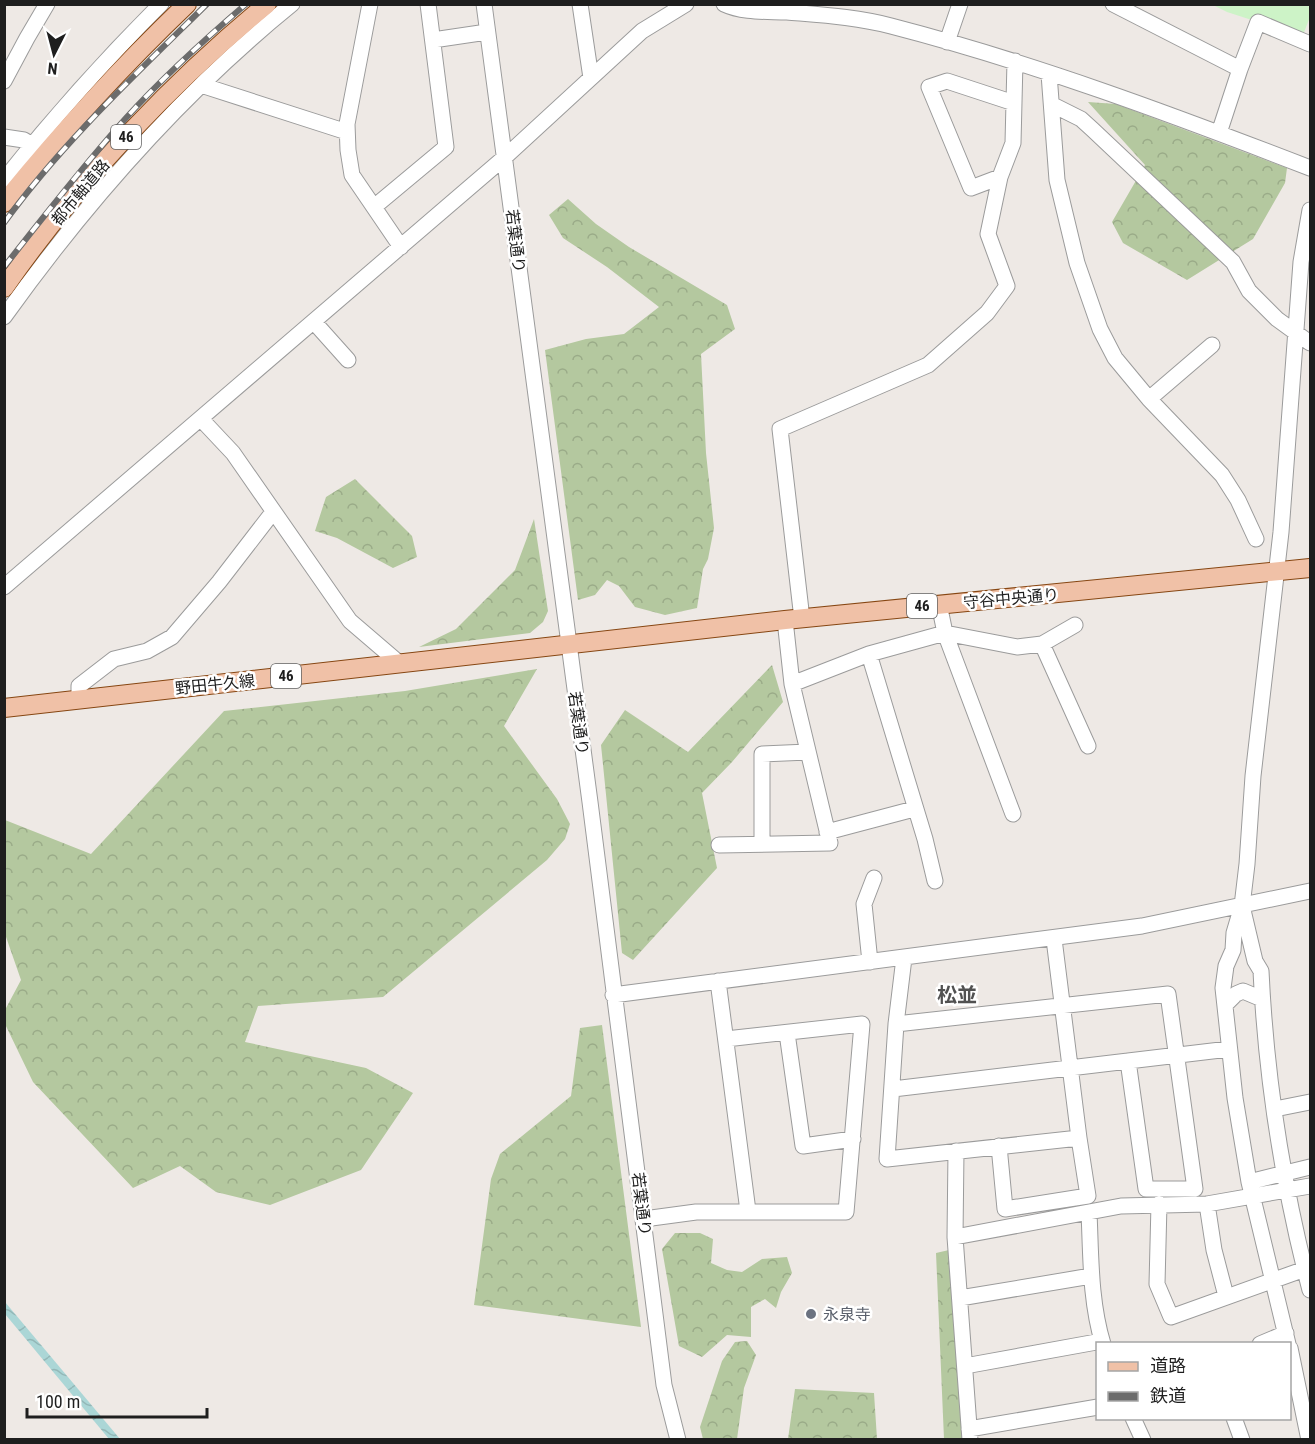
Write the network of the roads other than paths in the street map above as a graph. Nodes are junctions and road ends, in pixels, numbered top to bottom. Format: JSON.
{"nodes":[{"id":1,"x":47,"y":4,"type":"edge"},
{"id":2,"x":161,"y":4,"type":"edge"},
{"id":3,"x":187,"y":4,"type":"edge"},
{"id":4,"x":267,"y":4,"type":"edge"},
{"id":5,"x":292,"y":4,"type":"edge"},
{"id":6,"x":370,"y":4,"type":"edge"},
{"id":7,"x":428,"y":4,"type":"edge"},
{"id":8,"x":484,"y":4,"type":"edge"},
{"id":9,"x":580,"y":4,"type":"edge"},
{"id":10,"x":686,"y":4,"type":"edge"},
{"id":11,"x":724,"y":4,"type":"edge"},
{"id":12,"x":960,"y":4,"type":"edge"},
{"id":13,"x":1113,"y":4,"type":"edge"},
{"id":14,"x":488,"y":32,"type":"junction"},
{"id":15,"x":433,"y":40,"type":"junction"},
{"id":16,"x":947,"y":42,"type":"junction"},
{"id":17,"x":1311,"y":44,"type":"edge"},
{"id":18,"x":1015,"y":61,"type":"junction"},
{"id":19,"x":1240,"y":69,"type":"junction"},
{"id":20,"x":1049,"y":74,"type":"junction"},
{"id":21,"x":591,"y":78,"type":"junction"},
{"id":22,"x":4,"y":81,"type":"edge"},
{"id":23,"x":201,"y":85,"type":"junction"},
{"id":24,"x":1014,"y":103,"type":"junction"},
{"id":25,"x":1053,"y":105,"type":"junction"},
{"id":26,"x":347,"y":132,"type":"junction"},
{"id":27,"x":1219,"y":133,"type":"junction"},
{"id":28,"x":4,"y":137,"type":"edge"},
{"id":29,"x":32,"y":145,"type":"junction"},
{"id":30,"x":505,"y":157,"type":"junction"},
{"id":31,"x":1311,"y":168,"type":"edge"},
{"id":32,"x":1000,"y":177,"type":"junction"},
{"id":33,"x":4,"y":180,"type":"edge"},
{"id":34,"x":4,"y":203,"type":"edge"},
{"id":35,"x":374,"y":207,"type":"junction"},
{"id":36,"x":1311,"y":210,"type":"edge"},
{"id":37,"x":401,"y":247,"type":"junction"},
{"id":38,"x":4,"y":288,"type":"edge"},
{"id":39,"x":4,"y":317,"type":"edge"},
{"id":40,"x":314,"y":322,"type":"junction"},
{"id":41,"x":1296,"y":333,"type":"junction"},
{"id":42,"x":1311,"y":343,"type":"edge"},
{"id":43,"x":1212,"y":345,"type":"dead end"},
{"id":44,"x":348,"y":360,"type":"dead end"},
{"id":45,"x":1149,"y":399,"type":"junction"},
{"id":46,"x":201,"y":419,"type":"junction"},
{"id":47,"x":273,"y":512,"type":"junction"},
{"id":48,"x":1256,"y":539,"type":"dead end"},
{"id":49,"x":1311,"y":568,"type":"edge"},
{"id":50,"x":1277,"y":571,"type":"junction"},
{"id":51,"x":4,"y":587,"type":"edge"},
{"id":52,"x":939,"y":604,"type":"junction"},
{"id":53,"x":794,"y":620,"type":"junction"},
{"id":54,"x":1075,"y":625,"type":"dead end"},
{"id":55,"x":945,"y":633,"type":"junction"},
{"id":56,"x":568,"y":644,"type":"junction"},
{"id":57,"x":1042,"y":644,"type":"junction"},
{"id":58,"x":869,"y":654,"type":"junction"},
{"id":59,"x":399,"y":663,"type":"junction"},
{"id":60,"x":792,"y":684,"type":"junction"},
{"id":61,"x":79,"y":699,"type":"junction"},
{"id":62,"x":4,"y":708,"type":"edge"},
{"id":63,"x":1088,"y":747,"type":"dead end"},
{"id":64,"x":808,"y":752,"type":"junction"},
{"id":65,"x":915,"y":809,"type":"junction"},
{"id":66,"x":1013,"y":814,"type":"dead end"},
{"id":67,"x":827,"y":832,"type":"junction"},
{"id":68,"x":762,"y":844,"type":"junction"},
{"id":69,"x":719,"y":845,"type":"dead end"},
{"id":70,"x":874,"y":878,"type":"dead end"},
{"id":71,"x":935,"y":881,"type":"dead end"},
{"id":72,"x":1311,"y":891,"type":"edge"},
{"id":73,"x":1242,"y":906,"type":"junction"},
{"id":74,"x":1054,"y":939,"type":"junction"},
{"id":75,"x":904,"y":958,"type":"junction"},
{"id":76,"x":870,"y":962,"type":"junction"},
{"id":77,"x":718,"y":981,"type":"junction"},
{"id":78,"x":613,"y":994,"type":"junction"},
{"id":79,"x":1262,"y":999,"type":"junction"},
{"id":80,"x":1226,"y":1004,"type":"junction"},
{"id":81,"x":1064,"y":1006,"type":"junction"},
{"id":82,"x":896,"y":1024,"type":"junction"},
{"id":83,"x":787,"y":1033,"type":"junction"},
{"id":84,"x":726,"y":1039,"type":"junction"},
{"id":85,"x":1229,"y":1049,"type":"junction"},
{"id":86,"x":1176,"y":1055,"type":"junction"},
{"id":87,"x":1128,"y":1062,"type":"junction"},
{"id":88,"x":1072,"y":1069,"type":"junction"},
{"id":89,"x":893,"y":1089,"type":"junction"},
{"id":90,"x":1311,"y":1102,"type":"edge"},
{"id":91,"x":1275,"y":1109,"type":"junction"},
{"id":92,"x":1080,"y":1138,"type":"junction"},
{"id":93,"x":853,"y":1139,"type":"junction"},
{"id":94,"x":999,"y":1146,"type":"junction"},
{"id":95,"x":956,"y":1151,"type":"junction"},
{"id":96,"x":1311,"y":1167,"type":"edge"},
{"id":97,"x":1284,"y":1173,"type":"junction"},
{"id":98,"x":1311,"y":1186,"type":"edge"},
{"id":99,"x":1251,"y":1189,"type":"junction"},
{"id":100,"x":1288,"y":1191,"type":"junction"},
{"id":101,"x":1159,"y":1204,"type":"junction"},
{"id":102,"x":1206,"y":1204,"type":"junction"},
{"id":103,"x":748,"y":1211,"type":"junction"},
{"id":104,"x":1089,"y":1212,"type":"junction"},
{"id":105,"x":644,"y":1219,"type":"junction"},
{"id":106,"x":955,"y":1237,"type":"junction"},
{"id":107,"x":1305,"y":1244,"type":"edge"},
{"id":108,"x":1305,"y":1269,"type":"junction"},
{"id":109,"x":1091,"y":1276,"type":"junction"},
{"id":110,"x":1273,"y":1280,"type":"junction"},
{"id":111,"x":1311,"y":1290,"type":"edge"},
{"id":112,"x":1226,"y":1296,"type":"junction"},
{"id":113,"x":960,"y":1298,"type":"junction"},
{"id":114,"x":1288,"y":1341,"type":"edge"},
{"id":115,"x":1103,"y":1342,"type":"edge"},
{"id":116,"x":1096,"y":1343,"type":"edge"},
{"id":117,"x":1291,"y":1355,"type":"edge"},
{"id":118,"x":965,"y":1366,"type":"junction"},
{"id":119,"x":1096,"y":1407,"type":"edge"},
{"id":120,"x":1133,"y":1420,"type":"edge"},
{"id":121,"x":1234,"y":1420,"type":"edge"},
{"id":122,"x":970,"y":1434,"type":"edge"},
{"id":123,"x":678,"y":1440,"type":"edge"},
{"id":124,"x":1143,"y":1440,"type":"edge"},
{"id":125,"x":1242,"y":1440,"type":"edge"},
{"id":126,"x":1309,"y":1440,"type":"edge"}],
"edges":[{"from":1,"to":22,"type":"street"},
{"from":2,"to":29,"type":"street"},
{"from":3,"to":34,"type":"main road"},
{"from":4,"to":38,"type":"main road","name":"都市軸道路","number":"46"},
{"from":5,"to":23,"type":"street"},
{"from":6,"to":26,"type":"street"},
{"from":7,"to":15,"type":"street"},
{"from":8,"to":14,"type":"street","name":"若葉通り"},
{"from":9,"to":21,"type":"street"},
{"from":10,"to":21,"type":"street"},
{"from":11,"to":16,"type":"street"},
{"from":12,"to":16,"type":"street"},
{"from":13,"to":19,"type":"street"},
{"from":14,"to":15,"type":"street"},
{"from":14,"to":30,"type":"street","name":"若葉通り"},
{"from":15,"to":35,"type":"street"},
{"from":16,"to":18,"type":"street"},
{"from":17,"to":19,"type":"street"},
{"from":18,"to":20,"type":"street"},
{"from":18,"to":24,"type":"street"},
{"from":19,"to":27,"type":"street"},
{"from":20,"to":25,"type":"street"},
{"from":20,"to":27,"type":"street"},
{"from":21,"to":30,"type":"street"},
{"from":23,"to":26,"type":"street"},
{"from":23,"to":39,"type":"street"},
{"from":24,"to":32,"type":"street"},
{"from":24,"to":32,"type":"street"},
{"from":25,"to":41,"type":"street"},
{"from":25,"to":45,"type":"street"},
{"from":26,"to":35,"type":"street"},
{"from":27,"to":31,"type":"street"},
{"from":28,"to":29,"type":"street"},
{"from":29,"to":33,"type":"street"},
{"from":30,"to":37,"type":"street"},
{"from":30,"to":56,"type":"street","name":"若葉通り"},
{"from":32,"to":53,"type":"street"},
{"from":35,"to":37,"type":"street"},
{"from":36,"to":41,"type":"street"},
{"from":37,"to":40,"type":"street"},
{"from":40,"to":44,"type":"street"},
{"from":40,"to":46,"type":"street"},
{"from":41,"to":42,"type":"street"},
{"from":41,"to":50,"type":"street"},
{"from":43,"to":45,"type":"street"},
{"from":45,"to":48,"type":"street"},
{"from":46,"to":47,"type":"street"},
{"from":46,"to":51,"type":"street"},
{"from":47,"to":59,"type":"street"},
{"from":47,"to":61,"type":"street"},
{"from":49,"to":50,"type":"main road","name":"守谷中央通り","number":"46"},
{"from":50,"to":52,"type":"main road","name":"守谷中央通り","number":"46"},
{"from":50,"to":73,"type":"street"},
{"from":52,"to":53,"type":"main road","name":"守谷中央通り","number":"46"},
{"from":52,"to":55,"type":"street"},
{"from":53,"to":56,"type":"main road","name":"守谷中央通り","number":"46"},
{"from":53,"to":60,"type":"street"},
{"from":54,"to":57,"type":"street"},
{"from":55,"to":57,"type":"street"},
{"from":55,"to":58,"type":"street"},
{"from":55,"to":66,"type":"street"},
{"from":56,"to":59,"type":"main road","name":"野田牛久線","number":"46"},
{"from":56,"to":78,"type":"street","name":"若葉通り"},
{"from":57,"to":63,"type":"street"},
{"from":58,"to":60,"type":"street"},
{"from":58,"to":65,"type":"street"},
{"from":59,"to":61,"type":"main road","name":"野田牛久線","number":"46"},
{"from":60,"to":64,"type":"street"},
{"from":61,"to":62,"type":"main road","name":"野田牛久線","number":"46"},
{"from":64,"to":67,"type":"street"},
{"from":64,"to":68,"type":"street"},
{"from":65,"to":67,"type":"street"},
{"from":65,"to":71,"type":"street"},
{"from":67,"to":68,"type":"street"},
{"from":68,"to":69,"type":"street"},
{"from":70,"to":76,"type":"street"},
{"from":72,"to":73,"type":"street"},
{"from":73,"to":74,"type":"street"},
{"from":73,"to":79,"type":"street"},
{"from":73,"to":80,"type":"street"},
{"from":74,"to":75,"type":"street"},
{"from":74,"to":81,"type":"street"},
{"from":75,"to":76,"type":"street"},
{"from":75,"to":82,"type":"street"},
{"from":76,"to":77,"type":"street"},
{"from":77,"to":78,"type":"street"},
{"from":77,"to":84,"type":"street"},
{"from":78,"to":105,"type":"street","name":"若葉通り"},
{"from":79,"to":80,"type":"street"},
{"from":79,"to":91,"type":"street"},
{"from":80,"to":85,"type":"street"},
{"from":81,"to":82,"type":"street"},
{"from":81,"to":86,"type":"street"},
{"from":81,"to":88,"type":"street"},
{"from":82,"to":89,"type":"street"},
{"from":83,"to":84,"type":"street"},
{"from":83,"to":93,"type":"street"},
{"from":83,"to":93,"type":"street"},
{"from":84,"to":103,"type":"street"},
{"from":85,"to":86,"type":"street"},
{"from":85,"to":99,"type":"street"},
{"from":86,"to":87,"type":"street"},
{"from":86,"to":87,"type":"street"},
{"from":87,"to":88,"type":"street"},
{"from":88,"to":89,"type":"street"},
{"from":88,"to":92,"type":"street"},
{"from":89,"to":95,"type":"street"},
{"from":90,"to":91,"type":"street"},
{"from":91,"to":97,"type":"street"},
{"from":92,"to":94,"type":"street"},
{"from":92,"to":94,"type":"street"},
{"from":93,"to":103,"type":"street"},
{"from":94,"to":95,"type":"street"},
{"from":95,"to":106,"type":"street"},
{"from":96,"to":97,"type":"street"},
{"from":97,"to":99,"type":"street"},
{"from":97,"to":100,"type":"street"},
{"from":98,"to":100,"type":"street"},
{"from":99,"to":100,"type":"street"},
{"from":99,"to":102,"type":"street"},
{"from":99,"to":110,"type":"street"},
{"from":100,"to":107,"type":"street"},
{"from":101,"to":102,"type":"street"},
{"from":101,"to":104,"type":"street"},
{"from":101,"to":112,"type":"street"},
{"from":102,"to":112,"type":"street"},
{"from":103,"to":105,"type":"street"},
{"from":104,"to":106,"type":"street"},
{"from":104,"to":109,"type":"street"},
{"from":105,"to":123,"type":"street","name":"若葉通り"},
{"from":106,"to":113,"type":"street"},
{"from":107,"to":108,"type":"street"},
{"from":108,"to":110,"type":"street"},
{"from":108,"to":111,"type":"street"},
{"from":109,"to":113,"type":"street"},
{"from":109,"to":115,"type":"street"},
{"from":110,"to":112,"type":"street"},
{"from":110,"to":114,"type":"street"},
{"from":113,"to":118,"type":"street"},
{"from":116,"to":118,"type":"street"},
{"from":117,"to":126,"type":"street"},
{"from":118,"to":122,"type":"street"},
{"from":119,"to":122,"type":"street"},
{"from":120,"to":124,"type":"street"},
{"from":121,"to":125,"type":"street"}]}
